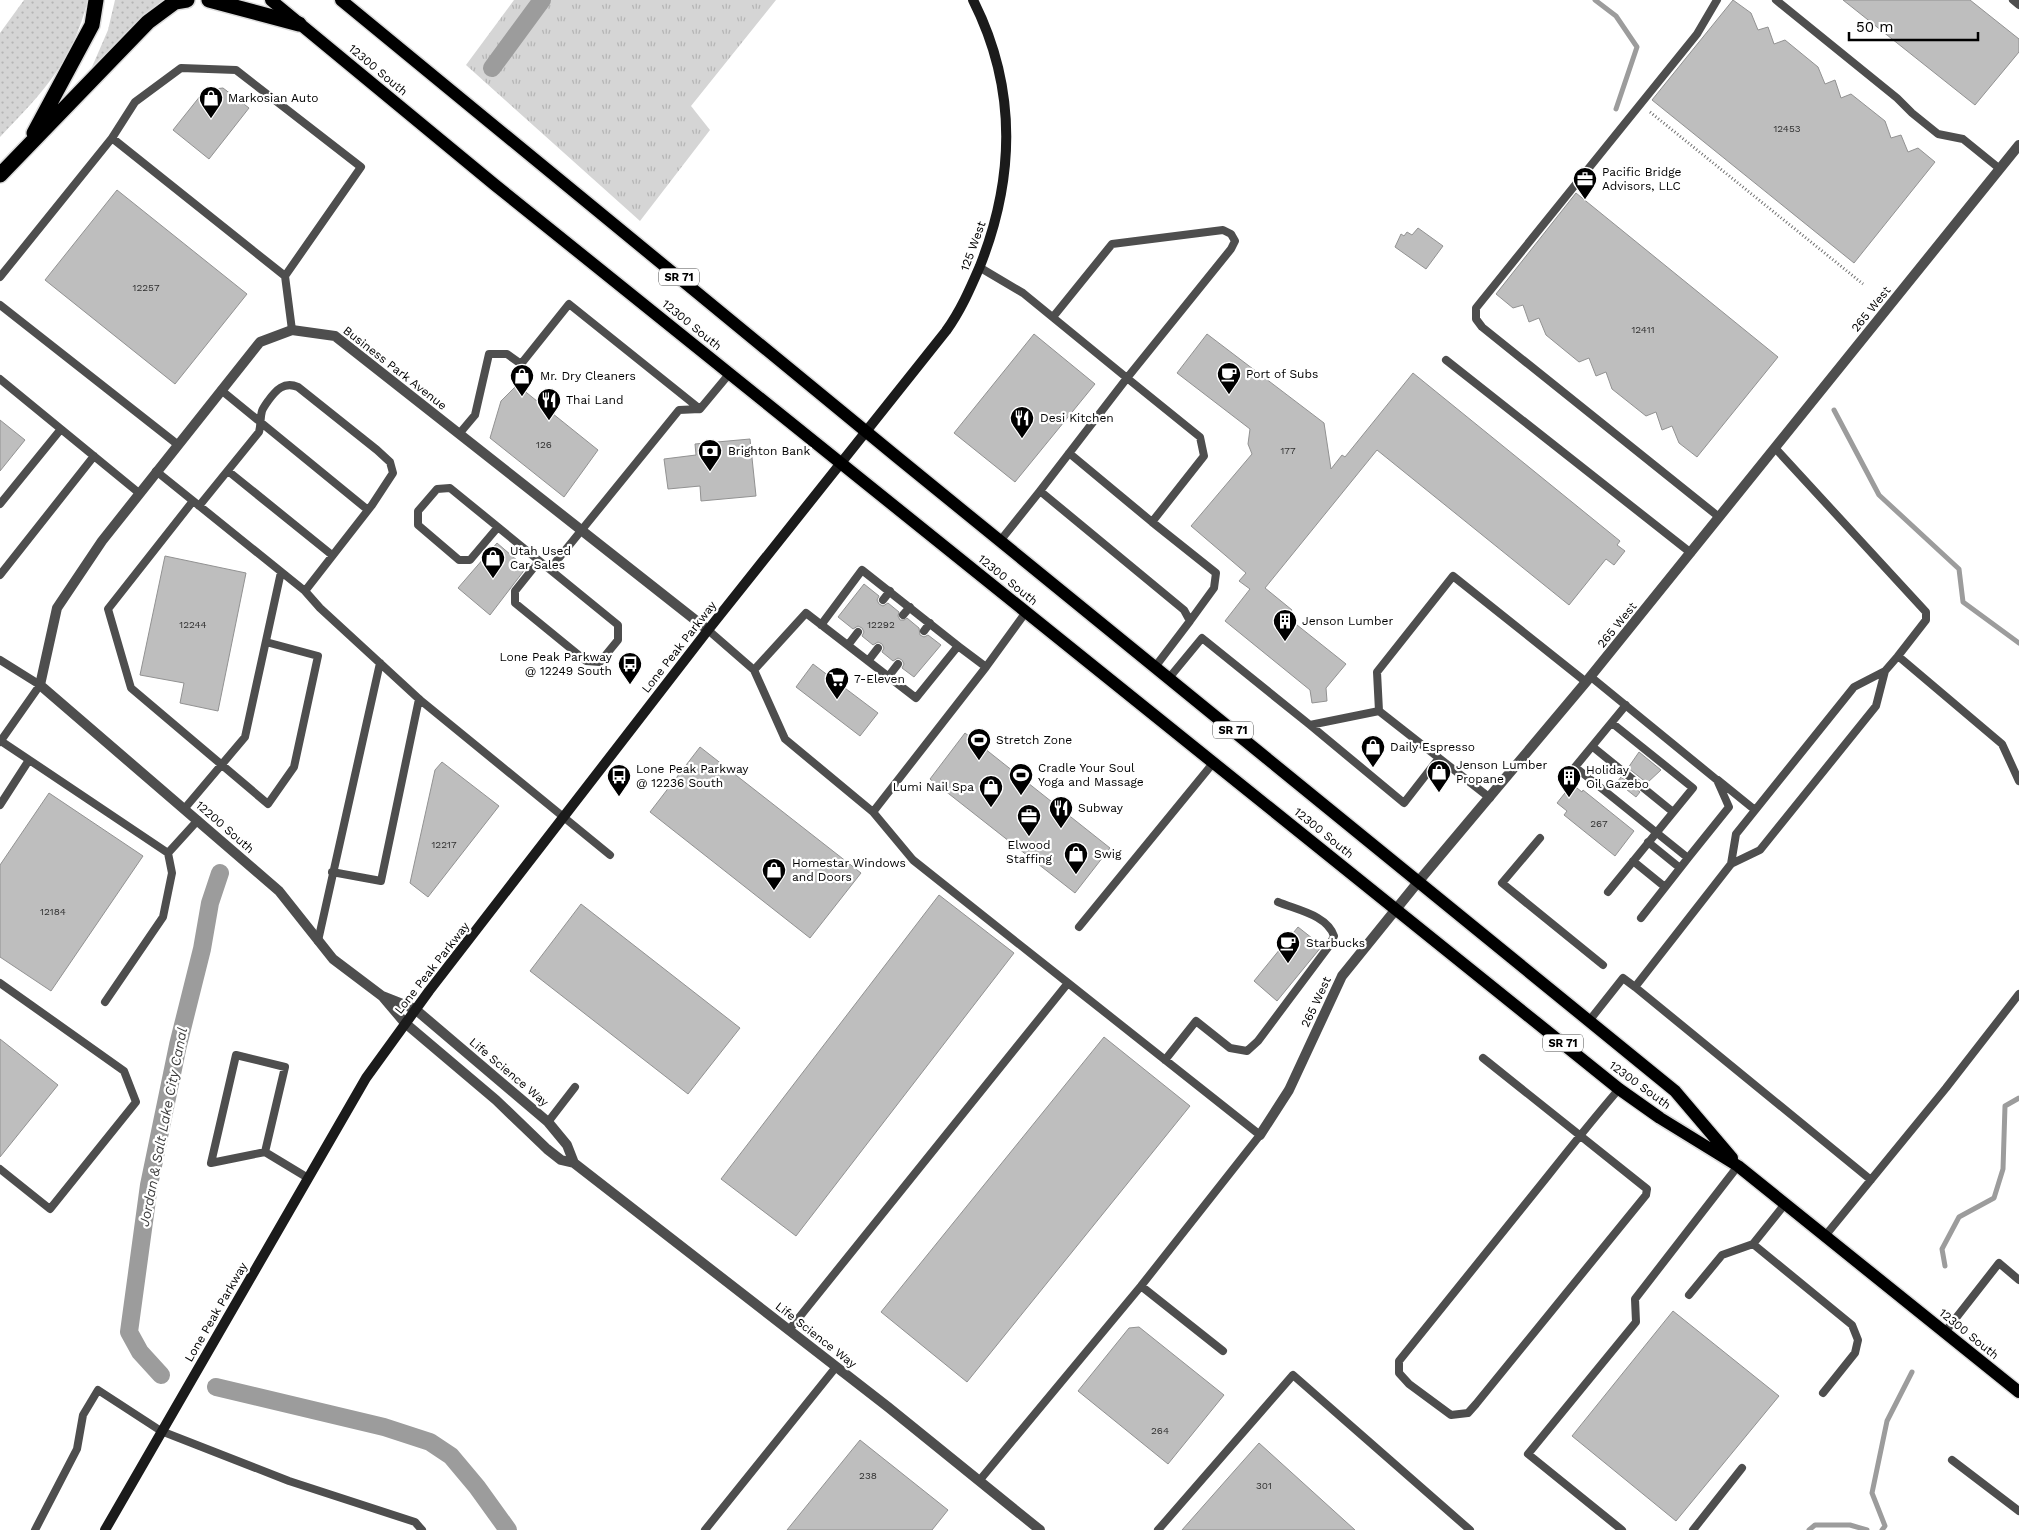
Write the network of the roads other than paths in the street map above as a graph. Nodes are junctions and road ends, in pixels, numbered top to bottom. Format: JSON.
{"nodes":[{"id":1,"x":96,"y":0,"type":"edge"},
{"id":2,"x":186,"y":0,"type":"edge"},
{"id":3,"x":209,"y":0,"type":"edge"},
{"id":4,"x":271,"y":0,"type":"edge"},
{"id":5,"x":341,"y":0,"type":"edge"},
{"id":6,"x":973,"y":0,"type":"edge"},
{"id":7,"x":1717,"y":0,"type":"edge"},
{"id":8,"x":1776,"y":0,"type":"edge"},
{"id":9,"x":2013,"y":0,"type":"edge"},
{"id":10,"x":2019,"y":5,"type":"edge"},
{"id":11,"x":300,"y":24,"type":"junction"},
{"id":12,"x":112,"y":138,"type":"junction"},
{"id":13,"x":2019,"y":145,"type":"edge"},
{"id":14,"x":24,"y":152,"type":"junction"},
{"id":15,"x":2000,"y":169,"type":"junction"},
{"id":16,"x":0,"y":175,"type":"edge"},
{"id":17,"x":979,"y":267,"type":"junction"},
{"id":18,"x":285,"y":276,"type":"junction"},
{"id":19,"x":0,"y":277,"type":"edge"},
{"id":20,"x":0,"y":304,"type":"edge"},
{"id":21,"x":1053,"y":317,"type":"junction"},
{"id":22,"x":292,"y":330,"type":"junction"},
{"id":23,"x":1446,"y":360,"type":"dead end"},
{"id":24,"x":730,"y":373,"type":"junction"},
{"id":25,"x":1127,"y":378,"type":"junction"},
{"id":26,"x":0,"y":379,"type":"edge"},
{"id":27,"x":222,"y":390,"type":"junction"},
{"id":28,"x":700,"y":409,"type":"junction"},
{"id":29,"x":262,"y":422,"type":"junction"},
{"id":30,"x":61,"y":429,"type":"junction"},
{"id":31,"x":866,"y":431,"type":"junction"},
{"id":32,"x":459,"y":434,"type":"junction"},
{"id":33,"x":177,"y":444,"type":"junction"},
{"id":34,"x":1775,"y":448,"type":"junction"},
{"id":35,"x":1069,"y":453,"type":"junction"},
{"id":36,"x":94,"y":456,"type":"junction"},
{"id":37,"x":840,"y":462,"type":"junction"},
{"id":38,"x":156,"y":471,"type":"junction"},
{"id":39,"x":228,"y":471,"type":"junction"},
{"id":40,"x":1040,"y":491,"type":"junction"},
{"id":41,"x":139,"y":493,"type":"junction"},
{"id":42,"x":0,"y":504,"type":"edge"},
{"id":43,"x":196,"y":504,"type":"junction"},
{"id":44,"x":368,"y":510,"type":"junction"},
{"id":45,"x":1719,"y":517,"type":"junction"},
{"id":46,"x":1152,"y":522,"type":"junction"},
{"id":47,"x":498,"y":527,"type":"junction"},
{"id":48,"x":581,"y":530,"type":"junction"},
{"id":49,"x":1000,"y":541,"type":"junction"},
{"id":50,"x":1691,"y":553,"type":"junction"},
{"id":51,"x":332,"y":556,"type":"junction"},
{"id":52,"x":540,"y":561,"type":"junction"},
{"id":53,"x":550,"y":569,"type":"junction"},
{"id":54,"x":281,"y":572,"type":"junction"},
{"id":55,"x":0,"y":574,"type":"edge"},
{"id":56,"x":304,"y":591,"type":"junction"},
{"id":57,"x":890,"y":591,"type":"junction"},
{"id":58,"x":884,"y":600,"type":"dead end"},
{"id":59,"x":910,"y":607,"type":"junction"},
{"id":60,"x":1026,"y":612,"type":"junction"},
{"id":61,"x":903,"y":615,"type":"dead end"},
{"id":62,"x":1190,"y":621,"type":"junction"},
{"id":63,"x":930,"y":623,"type":"junction"},
{"id":64,"x":821,"y":625,"type":"junction"},
{"id":65,"x":708,"y":630,"type":"junction"},
{"id":66,"x":858,"y":632,"type":"dead end"},
{"id":67,"x":924,"y":632,"type":"dead end"},
{"id":68,"x":266,"y":642,"type":"junction"},
{"id":69,"x":848,"y":645,"type":"junction"},
{"id":70,"x":958,"y":646,"type":"junction"},
{"id":71,"x":878,"y":648,"type":"dead end"},
{"id":72,"x":1898,"y":656,"type":"junction"},
{"id":73,"x":0,"y":660,"type":"edge"},
{"id":74,"x":868,"y":661,"type":"junction"},
{"id":75,"x":380,"y":663,"type":"junction"},
{"id":76,"x":898,"y":664,"type":"dead end"},
{"id":77,"x":986,"y":667,"type":"junction"},
{"id":78,"x":1155,"y":667,"type":"junction"},
{"id":79,"x":754,"y":670,"type":"junction"},
{"id":80,"x":1885,"y":670,"type":"junction"},
{"id":81,"x":888,"y":676,"type":"junction"},
{"id":82,"x":1169,"y":678,"type":"junction"},
{"id":83,"x":1588,"y":680,"type":"junction"},
{"id":84,"x":40,"y":686,"type":"junction"},
{"id":85,"x":419,"y":699,"type":"junction"},
{"id":86,"x":1626,"y":705,"type":"junction"},
{"id":87,"x":1379,"y":711,"type":"junction"},
{"id":88,"x":1612,"y":723,"type":"junction"},
{"id":89,"x":1310,"y":725,"type":"junction"},
{"id":90,"x":0,"y":742,"type":"edge"},
{"id":91,"x":1593,"y":747,"type":"junction"},
{"id":92,"x":1439,"y":758,"type":"junction"},
{"id":93,"x":29,"y":760,"type":"junction"},
{"id":94,"x":1214,"y":762,"type":"junction"},
{"id":95,"x":222,"y":764,"type":"junction"},
{"id":96,"x":1717,"y":780,"type":"junction"},
{"id":97,"x":2019,"y":781,"type":"edge"},
{"id":98,"x":1490,"y":798,"type":"junction"},
{"id":99,"x":0,"y":805,"type":"edge"},
{"id":100,"x":185,"y":808,"type":"junction"},
{"id":101,"x":1755,"y":810,"type":"junction"},
{"id":102,"x":873,"y":812,"type":"junction"},
{"id":103,"x":1673,"y":812,"type":"junction"},
{"id":104,"x":564,"y":818,"type":"junction"},
{"id":105,"x":198,"y":820,"type":"junction"},
{"id":106,"x":1656,"y":832,"type":"junction"},
{"id":107,"x":1540,"y":838,"type":"dead end"},
{"id":108,"x":1648,"y":842,"type":"junction"},
{"id":109,"x":168,"y":853,"type":"junction"},
{"id":110,"x":610,"y":855,"type":"dead end"},
{"id":111,"x":1688,"y":858,"type":"junction"},
{"id":112,"x":1633,"y":861,"type":"junction"},
{"id":113,"x":1731,"y":864,"type":"junction"},
{"id":114,"x":1680,"y":868,"type":"junction"},
{"id":115,"x":332,"y":872,"type":"junction"},
{"id":116,"x":1418,"y":882,"type":"junction"},
{"id":117,"x":1665,"y":887,"type":"junction"},
{"id":118,"x":1608,"y":892,"type":"dead end"},
{"id":119,"x":1278,"y":902,"type":"dead end"},
{"id":120,"x":1396,"y":909,"type":"junction"},
{"id":121,"x":1641,"y":918,"type":"dead end"},
{"id":122,"x":1079,"y":927,"type":"dead end"},
{"id":123,"x":318,"y":941,"type":"junction"},
{"id":124,"x":1603,"y":965,"type":"dead end"},
{"id":125,"x":0,"y":983,"type":"edge"},
{"id":126,"x":1068,"y":983,"type":"junction"},
{"id":127,"x":1635,"y":987,"type":"junction"},
{"id":128,"x":2019,"y":994,"type":"edge"},
{"id":129,"x":382,"y":996,"type":"junction"},
{"id":130,"x":105,"y":1002,"type":"dead end"},
{"id":131,"x":415,"y":1010,"type":"junction"},
{"id":132,"x":1589,"y":1021,"type":"junction"},
{"id":133,"x":405,"y":1023,"type":"junction"},
{"id":134,"x":1483,"y":1058,"type":"dead end"},
{"id":135,"x":1165,"y":1060,"type":"junction"},
{"id":136,"x":575,"y":1087,"type":"dead end"},
{"id":137,"x":1619,"y":1089,"type":"junction"},
{"id":138,"x":548,"y":1122,"type":"junction"},
{"id":139,"x":1580,"y":1135,"type":"junction"},
{"id":140,"x":1260,"y":1136,"type":"junction"},
{"id":141,"x":266,"y":1152,"type":"junction"},
{"id":142,"x":574,"y":1163,"type":"junction"},
{"id":143,"x":1738,"y":1166,"type":"junction"},
{"id":144,"x":0,"y":1169,"type":"edge"},
{"id":145,"x":308,"y":1178,"type":"junction"},
{"id":146,"x":1871,"y":1180,"type":"junction"},
{"id":147,"x":1785,"y":1204,"type":"junction"},
{"id":148,"x":1825,"y":1236,"type":"junction"},
{"id":149,"x":1753,"y":1244,"type":"junction"},
{"id":150,"x":2019,"y":1280,"type":"edge"},
{"id":151,"x":1141,"y":1286,"type":"junction"},
{"id":152,"x":1689,"y":1295,"type":"dead end"},
{"id":153,"x":788,"y":1330,"type":"junction"},
{"id":154,"x":1945,"y":1332,"type":"junction"},
{"id":155,"x":1223,"y":1351,"type":"dead end"},
{"id":156,"x":836,"y":1367,"type":"junction"},
{"id":157,"x":2019,"y":1392,"type":"edge"},
{"id":158,"x":1823,"y":1393,"type":"dead end"},
{"id":159,"x":161,"y":1431,"type":"junction"},
{"id":160,"x":1952,"y":1460,"type":"dead end"},
{"id":161,"x":1742,"y":1468,"type":"dead end"},
{"id":162,"x":979,"y":1481,"type":"junction"},
{"id":163,"x":2019,"y":1511,"type":"edge"},
{"id":164,"x":35,"y":1530,"type":"edge"},
{"id":165,"x":105,"y":1530,"type":"edge"},
{"id":166,"x":422,"y":1530,"type":"edge"},
{"id":167,"x":705,"y":1530,"type":"edge"},
{"id":168,"x":1040,"y":1530,"type":"edge"},
{"id":169,"x":1158,"y":1530,"type":"edge"},
{"id":170,"x":1470,"y":1530,"type":"edge"},
{"id":171,"x":1622,"y":1530,"type":"edge"},
{"id":172,"x":1693,"y":1530,"type":"edge"}],
"edges":[{"from":1,"to":14,"type":"highway"},
{"from":2,"to":14,"type":"highway"},
{"from":3,"to":11,"type":"highway"},
{"from":4,"to":11,"type":"main road","name":"12300 South","number":"SR 71"},
{"from":5,"to":31,"type":"main road","name":"12300 South","number":"SR 71"},
{"from":6,"to":17,"type":"main road","name":"125 West"},
{"from":7,"to":45,"type":"lane"},
{"from":8,"to":15,"type":"lane"},
{"from":9,"to":10,"type":"lane"},
{"from":11,"to":24,"type":"main road","name":"12300 South","number":"SR 71"},
{"from":12,"to":18,"type":"lane"},
{"from":12,"to":18,"type":"lane"},
{"from":12,"to":19,"type":"lane"},
{"from":13,"to":15,"type":"street","name":"265 West"},
{"from":14,"to":16,"type":"highway"},
{"from":15,"to":34,"type":"street","name":"265 West"},
{"from":17,"to":21,"type":"lane"},
{"from":17,"to":31,"type":"main road","name":"125 West"},
{"from":18,"to":22,"type":"lane"},
{"from":20,"to":33,"type":"lane"},
{"from":21,"to":25,"type":"lane"},
{"from":21,"to":25,"type":"lane"},
{"from":22,"to":27,"type":"street","name":"Business Park Avenue"},
{"from":22,"to":32,"type":"street","name":"Business Park Avenue"},
{"from":23,"to":50,"type":"lane"},
{"from":24,"to":28,"type":"lane"},
{"from":24,"to":37,"type":"main road","name":"12300 South","number":"SR 71"},
{"from":25,"to":35,"type":"lane"},
{"from":25,"to":46,"type":"lane"},
{"from":26,"to":30,"type":"lane"},
{"from":27,"to":29,"type":"lane"},
{"from":27,"to":33,"type":"street","name":"Business Park Avenue"},
{"from":28,"to":32,"type":"lane"},
{"from":28,"to":48,"type":"lane"},
{"from":29,"to":39,"type":"lane"},
{"from":29,"to":44,"type":"lane"},
{"from":29,"to":44,"type":"lane"},
{"from":30,"to":36,"type":"lane"},
{"from":30,"to":42,"type":"lane"},
{"from":31,"to":37,"type":"main road","name":"125 West"},
{"from":31,"to":49,"type":"main road","name":"12300 South","number":"SR 71"},
{"from":32,"to":48,"type":"street","name":"Business Park Avenue"},
{"from":33,"to":38,"type":"street","name":"Business Park Avenue"},
{"from":34,"to":45,"type":"street","name":"265 West"},
{"from":34,"to":72,"type":"lane"},
{"from":35,"to":40,"type":"lane"},
{"from":35,"to":46,"type":"lane"},
{"from":36,"to":41,"type":"lane"},
{"from":36,"to":55,"type":"lane"},
{"from":37,"to":60,"type":"main road","name":"12300 South","number":"SR 71"},
{"from":37,"to":65,"type":"main road","name":"Lone Peak Parkway"},
{"from":38,"to":41,"type":"street","name":"Business Park Avenue"},
{"from":38,"to":43,"type":"lane"},
{"from":39,"to":43,"type":"lane"},
{"from":39,"to":51,"type":"lane"},
{"from":40,"to":49,"type":"lane"},
{"from":40,"to":62,"type":"lane"},
{"from":41,"to":84,"type":"street","name":"Business Park Avenue"},
{"from":43,"to":54,"type":"lane"},
{"from":43,"to":95,"type":"lane"},
{"from":44,"to":51,"type":"lane"},
{"from":45,"to":50,"type":"street","name":"265 West"},
{"from":46,"to":62,"type":"lane"},
{"from":47,"to":47,"type":"lane"},
{"from":47,"to":52,"type":"lane"},
{"from":48,"to":53,"type":"lane"},
{"from":48,"to":65,"type":"street","name":"Business Park Avenue"},
{"from":49,"to":78,"type":"main road","name":"12300 South","number":"SR 71"},
{"from":50,"to":83,"type":"street","name":"265 West"},
{"from":51,"to":56,"type":"lane"},
{"from":52,"to":53,"type":"lane"},
{"from":52,"to":53,"type":"lane"},
{"from":54,"to":56,"type":"lane"},
{"from":54,"to":68,"type":"lane"},
{"from":56,"to":75,"type":"lane"},
{"from":57,"to":58,"type":"lane"},
{"from":57,"to":59,"type":"lane"},
{"from":57,"to":64,"type":"lane"},
{"from":59,"to":61,"type":"lane"},
{"from":59,"to":63,"type":"lane"},
{"from":60,"to":77,"type":"lane"},
{"from":60,"to":94,"type":"main road","name":"12300 South","number":"SR 71"},
{"from":62,"to":78,"type":"lane"},
{"from":63,"to":67,"type":"lane"},
{"from":63,"to":70,"type":"lane"},
{"from":64,"to":69,"type":"lane"},
{"from":64,"to":79,"type":"lane"},
{"from":65,"to":79,"type":"lane"},
{"from":65,"to":104,"type":"main road","name":"Lone Peak Parkway"},
{"from":66,"to":69,"type":"lane"},
{"from":68,"to":95,"type":"lane"},
{"from":68,"to":95,"type":"lane"},
{"from":69,"to":74,"type":"lane"},
{"from":70,"to":77,"type":"lane"},
{"from":70,"to":81,"type":"lane"},
{"from":71,"to":74,"type":"lane"},
{"from":72,"to":80,"type":"lane"},
{"from":72,"to":97,"type":"lane"},
{"from":73,"to":84,"type":"lane"},
{"from":74,"to":81,"type":"lane"},
{"from":75,"to":85,"type":"lane"},
{"from":75,"to":115,"type":"lane"},
{"from":76,"to":81,"type":"lane"},
{"from":77,"to":102,"type":"lane"},
{"from":78,"to":82,"type":"main road","name":"12300 South","number":"SR 71"},
{"from":79,"to":102,"type":"lane"},
{"from":80,"to":101,"type":"lane"},
{"from":80,"to":113,"type":"lane"},
{"from":82,"to":89,"type":"lane"},
{"from":82,"to":116,"type":"main road","name":"12300 South","number":"SR 71"},
{"from":83,"to":86,"type":"lane"},
{"from":83,"to":87,"type":"lane"},
{"from":83,"to":98,"type":"street","name":"265 West"},
{"from":84,"to":90,"type":"lane"},
{"from":84,"to":100,"type":"street","name":"12200 South"},
{"from":85,"to":104,"type":"lane"},
{"from":85,"to":115,"type":"lane"},
{"from":86,"to":88,"type":"lane"},
{"from":86,"to":96,"type":"lane"},
{"from":87,"to":89,"type":"lane"},
{"from":87,"to":92,"type":"lane"},
{"from":88,"to":91,"type":"lane"},
{"from":88,"to":103,"type":"lane"},
{"from":89,"to":92,"type":"lane"},
{"from":90,"to":93,"type":"lane"},
{"from":91,"to":103,"type":"lane"},
{"from":91,"to":106,"type":"lane"},
{"from":92,"to":98,"type":"lane"},
{"from":93,"to":99,"type":"lane"},
{"from":93,"to":109,"type":"lane"},
{"from":94,"to":120,"type":"main road","name":"12300 South","number":"SR 71"},
{"from":94,"to":122,"type":"lane"},
{"from":95,"to":100,"type":"lane"},
{"from":96,"to":101,"type":"lane"},
{"from":96,"to":111,"type":"lane"},
{"from":98,"to":116,"type":"street","name":"265 West"},
{"from":100,"to":105,"type":"street","name":"12200 South"},
{"from":101,"to":113,"type":"lane"},
{"from":102,"to":126,"type":"lane"},
{"from":103,"to":106,"type":"lane"},
{"from":104,"to":110,"type":"lane"},
{"from":104,"to":131,"type":"main road","name":"Lone Peak Parkway"},
{"from":105,"to":109,"type":"lane"},
{"from":105,"to":123,"type":"street","name":"12200 South"},
{"from":106,"to":108,"type":"lane"},
{"from":106,"to":111,"type":"lane"},
{"from":107,"to":124,"type":"lane"},
{"from":108,"to":112,"type":"lane"},
{"from":108,"to":114,"type":"lane"},
{"from":109,"to":130,"type":"lane"},
{"from":111,"to":114,"type":"lane"},
{"from":112,"to":117,"type":"lane"},
{"from":112,"to":118,"type":"lane"},
{"from":113,"to":127,"type":"lane"},
{"from":114,"to":117,"type":"lane"},
{"from":115,"to":123,"type":"lane"},
{"from":116,"to":120,"type":"street","name":"265 West"},
{"from":116,"to":132,"type":"main road","name":"12300 South","number":"SR 71"},
{"from":117,"to":121,"type":"lane"},
{"from":119,"to":135,"type":"lane"},
{"from":120,"to":137,"type":"main road","name":"12300 South","number":"SR 71"},
{"from":120,"to":140,"type":"street","name":"265 West"},
{"from":123,"to":129,"type":"street","name":"12200 South"},
{"from":125,"to":144,"type":"lane"},
{"from":126,"to":135,"type":"lane"},
{"from":126,"to":153,"type":"lane"},
{"from":127,"to":132,"type":"lane"},
{"from":127,"to":146,"type":"lane"},
{"from":128,"to":146,"type":"lane"},
{"from":129,"to":131,"type":"street","name":"12200 South"},
{"from":129,"to":133,"type":"street","name":"12200 South"},
{"from":131,"to":133,"type":"main road","name":"Lone Peak Parkway"},
{"from":131,"to":138,"type":"street","name":"Life Science Way"},
{"from":132,"to":143,"type":"main road","name":"12300 South","number":"SR 71"},
{"from":133,"to":142,"type":"street","name":"Life Science Way"},
{"from":133,"to":145,"type":"main road","name":"Lone Peak Parkway"},
{"from":134,"to":139,"type":"lane"},
{"from":135,"to":140,"type":"lane"},
{"from":136,"to":138,"type":"lane"},
{"from":137,"to":139,"type":"lane"},
{"from":137,"to":143,"type":"main road","name":"12300 South","number":"SR 71"},
{"from":138,"to":142,"type":"street","name":"Life Science Way"},
{"from":139,"to":139,"type":"lane"},
{"from":140,"to":151,"type":"lane"},
{"from":141,"to":141,"type":"lane"},
{"from":141,"to":145,"type":"lane"},
{"from":142,"to":153,"type":"street","name":"Life Science Way"},
{"from":143,"to":147,"type":"main road","name":"12300 South","number":"SR 71"},
{"from":143,"to":171,"type":"lane"},
{"from":145,"to":159,"type":"main road","name":"Lone Peak Parkway"},
{"from":146,"to":148,"type":"lane"},
{"from":147,"to":148,"type":"main road","name":"12300 South","number":"SR 71"},
{"from":147,"to":149,"type":"lane"},
{"from":148,"to":154,"type":"main road","name":"12300 South","number":"SR 71"},
{"from":149,"to":152,"type":"lane"},
{"from":149,"to":158,"type":"lane"},
{"from":150,"to":154,"type":"lane"},
{"from":151,"to":155,"type":"lane"},
{"from":151,"to":162,"type":"lane"},
{"from":153,"to":156,"type":"street","name":"Life Science Way"},
{"from":154,"to":157,"type":"main road","name":"12300 South","number":"SR 71"},
{"from":156,"to":162,"type":"street","name":"Life Science Way"},
{"from":156,"to":167,"type":"lane"},
{"from":159,"to":164,"type":"lane"},
{"from":159,"to":165,"type":"main road","name":"Lone Peak Parkway"},
{"from":159,"to":166,"type":"lane"},
{"from":160,"to":163,"type":"lane"},
{"from":161,"to":172,"type":"lane"},
{"from":162,"to":168,"type":"street","name":"Life Science Way"},
{"from":169,"to":170,"type":"lane"}]}
